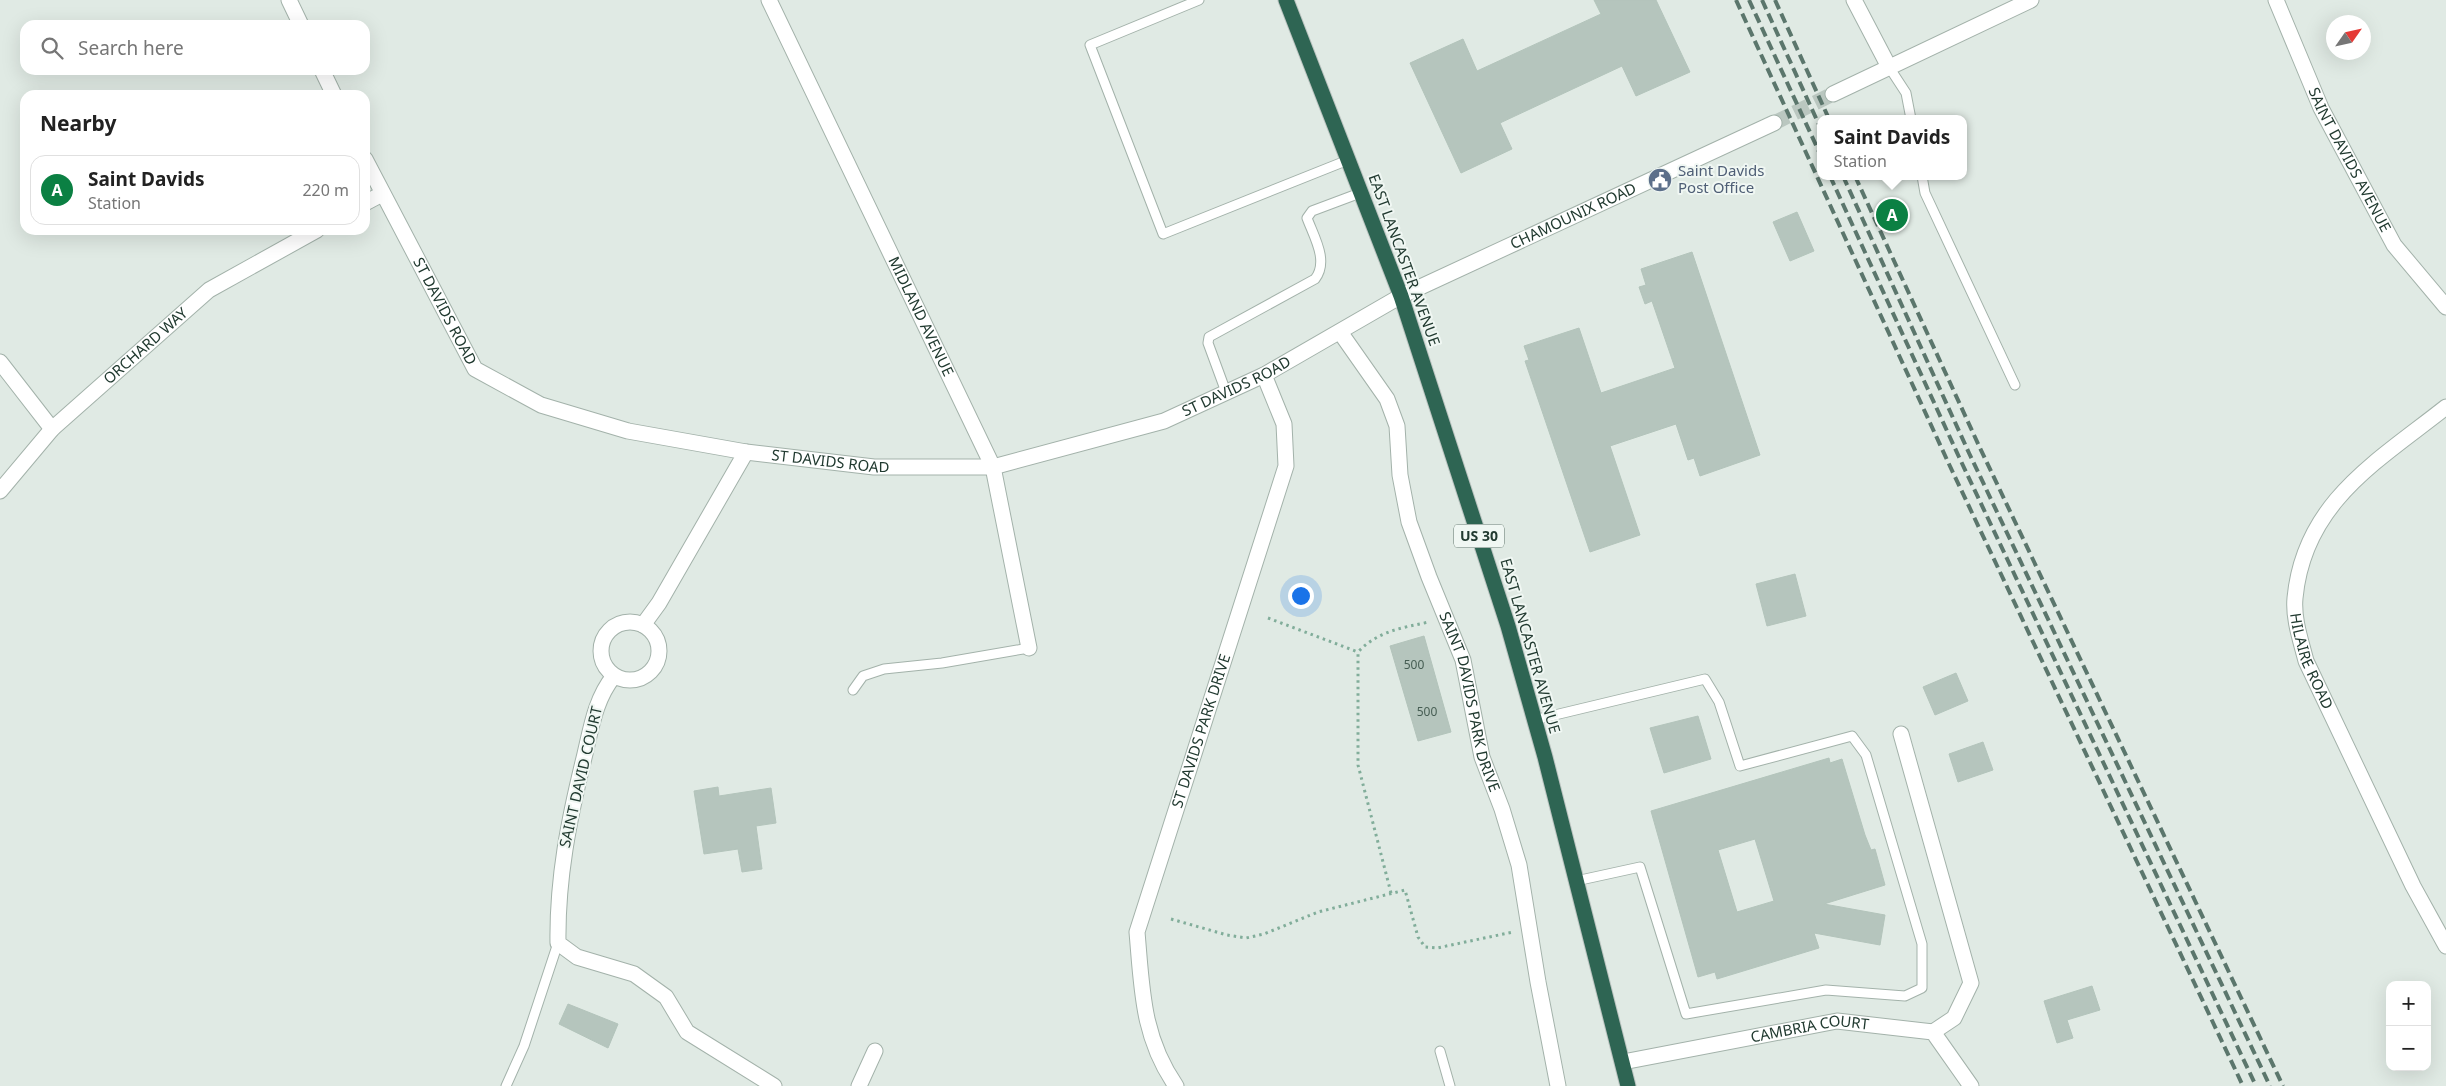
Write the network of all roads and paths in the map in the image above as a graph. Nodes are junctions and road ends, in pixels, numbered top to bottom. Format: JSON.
{"nodes":[{"id":1,"x":289,"y":0,"type":"edge"},
{"id":2,"x":769,"y":0,"type":"edge"},
{"id":3,"x":1199,"y":0,"type":"edge"},
{"id":4,"x":1286,"y":0,"type":"edge"},
{"id":5,"x":1854,"y":0,"type":"edge"},
{"id":6,"x":2030,"y":0,"type":"edge"},
{"id":7,"x":2276,"y":0,"type":"edge"},
{"id":8,"x":299,"y":20,"type":"edge"},
{"id":9,"x":1888,"y":67,"type":"junction"},
{"id":10,"x":324,"y":75,"type":"edge"},
{"id":11,"x":332,"y":90,"type":"edge"},
{"id":12,"x":1833,"y":94,"type":"tunnel mouth"},
{"id":13,"x":1910,"y":115,"type":"edge"},
{"id":14,"x":1774,"y":123,"type":"tunnel mouth"},
{"id":15,"x":1348,"y":160,"type":"junction"},
{"id":16,"x":370,"y":169,"type":"edge"},
{"id":17,"x":1923,"y":180,"type":"edge"},
{"id":18,"x":1360,"y":193,"type":"junction"},
{"id":19,"x":382,"y":194,"type":"junction"},
{"id":20,"x":370,"y":200,"type":"edge"},
{"id":21,"x":308,"y":235,"type":"edge"},
{"id":22,"x":1401,"y":296,"type":"junction"},
{"id":23,"x":2446,"y":307,"type":"edge"},
{"id":24,"x":1340,"y":332,"type":"junction"},
{"id":25,"x":0,"y":362,"type":"edge"},
{"id":26,"x":1264,"y":375,"type":"junction"},
{"id":27,"x":2015,"y":385,"type":"dead end"},
{"id":28,"x":1226,"y":392,"type":"junction"},
{"id":29,"x":2446,"y":407,"type":"edge"},
{"id":30,"x":52,"y":429,"type":"junction"},
{"id":31,"x":746,"y":452,"type":"junction"},
{"id":32,"x":993,"y":467,"type":"junction"},
{"id":33,"x":0,"y":491,"type":"edge"},
{"id":34,"x":1268,"y":618,"type":"dead end"},
{"id":35,"x":1435,"y":620,"type":"dead end"},
{"id":36,"x":643,"y":625,"type":"junction"},
{"id":37,"x":1029,"y":648,"type":"joint"},
{"id":38,"x":1358,"y":652,"type":"junction"},
{"id":39,"x":614,"y":676,"type":"junction"},
{"id":40,"x":853,"y":690,"type":"dead end"},
{"id":41,"x":1534,"y":720,"type":"junction"},
{"id":42,"x":1901,"y":734,"type":"dead end"},
{"id":43,"x":1576,"y":881,"type":"junction"},
{"id":44,"x":1391,"y":893,"type":"junction"},
{"id":45,"x":1171,"y":919,"type":"dead end"},
{"id":46,"x":1518,"y":930,"type":"dead end"},
{"id":47,"x":558,"y":943,"type":"junction"},
{"id":48,"x":2446,"y":946,"type":"edge"},
{"id":49,"x":1933,"y":1032,"type":"junction"},
{"id":50,"x":876,"y":1051,"type":"dead end"},
{"id":51,"x":1440,"y":1051,"type":"dead end"},
{"id":52,"x":1623,"y":1062,"type":"junction"},
{"id":53,"x":506,"y":1086,"type":"edge"},
{"id":54,"x":774,"y":1086,"type":"edge"},
{"id":55,"x":859,"y":1086,"type":"edge"},
{"id":56,"x":1176,"y":1086,"type":"edge"},
{"id":57,"x":1450,"y":1086,"type":"edge"},
{"id":58,"x":1558,"y":1086,"type":"edge"},
{"id":59,"x":1628,"y":1086,"type":"edge"},
{"id":60,"x":1971,"y":1086,"type":"edge"}],
"edges":[{"from":1,"to":8,"type":"street"},
{"from":2,"to":32,"type":"street","name":"MIDLAND AVENUE"},
{"from":3,"to":15,"type":"lane"},
{"from":4,"to":15,"type":"highway","name":"EAST LANCASTER AVENUE","number":"US 30"},
{"from":5,"to":9,"type":"street"},
{"from":6,"to":9,"type":"street"},
{"from":7,"to":23,"type":"street","name":"SAINT DAVIDS AVENUE"},
{"from":9,"to":12,"type":"street"},
{"from":9,"to":13,"type":"lane"},
{"from":10,"to":11,"type":"street"},
{"from":14,"to":22,"type":"street","name":"CHAMOUNIX ROAD"},
{"from":15,"to":18,"type":"highway","name":"EAST LANCASTER AVENUE","number":"US 30"},
{"from":16,"to":19,"type":"street","name":"ST DAVIDS ROAD"},
{"from":17,"to":27,"type":"lane"},
{"from":18,"to":22,"type":"highway","name":"EAST LANCASTER AVENUE","number":"US 30"},
{"from":18,"to":28,"type":"lane"},
{"from":19,"to":20,"type":"street"},
{"from":19,"to":31,"type":"street","name":"ST DAVIDS ROAD"},
{"from":21,"to":30,"type":"street","name":"ORCHARD WAY"},
{"from":22,"to":24,"type":"street","name":"ST DAVIDS ROAD"},
{"from":22,"to":41,"type":"highway","name":"EAST LANCASTER AVENUE","number":"US 30"},
{"from":24,"to":26,"type":"street","name":"ST DAVIDS ROAD"},
{"from":24,"to":58,"type":"street","name":"SAINT DAVIDS PARK DRIVE"},
{"from":25,"to":30,"type":"street"},
{"from":26,"to":28,"type":"street","name":"ST DAVIDS ROAD"},
{"from":26,"to":56,"type":"street","name":"ST DAVIDS PARK DRIVE"},
{"from":28,"to":32,"type":"street","name":"ST DAVIDS ROAD"},
{"from":29,"to":48,"type":"street","name":"HILAIRE ROAD"},
{"from":30,"to":33,"type":"street","name":"ORCHARD WAY"},
{"from":31,"to":32,"type":"street","name":"ST DAVIDS ROAD"},
{"from":31,"to":36,"type":"street"},
{"from":32,"to":37,"type":"street","name":"MIDLAND AVENUE"},
{"from":34,"to":38,"type":"path"},
{"from":35,"to":38,"type":"path"},
{"from":36,"to":39,"type":"street"},
{"from":36,"to":39,"type":"street"},
{"from":37,"to":40,"type":"lane"},
{"from":38,"to":44,"type":"path"},
{"from":39,"to":47,"type":"street","name":"SAINT DAVID COURT"},
{"from":41,"to":43,"type":"highway","name":"EAST LANCASTER AVENUE","number":"US 30"},
{"from":41,"to":43,"type":"lane"},
{"from":42,"to":49,"type":"street"},
{"from":43,"to":52,"type":"highway","name":"EAST LANCASTER AVENUE","number":"US 30"},
{"from":44,"to":45,"type":"path"},
{"from":44,"to":46,"type":"path"},
{"from":47,"to":53,"type":"lane"},
{"from":47,"to":54,"type":"street"},
{"from":49,"to":52,"type":"street","name":"CAMBRIA COURT"},
{"from":49,"to":60,"type":"street"},
{"from":50,"to":55,"type":"street"},
{"from":51,"to":57,"type":"lane"},
{"from":52,"to":59,"type":"highway","name":"EAST LANCASTER AVENUE","number":"US 30"}]}
